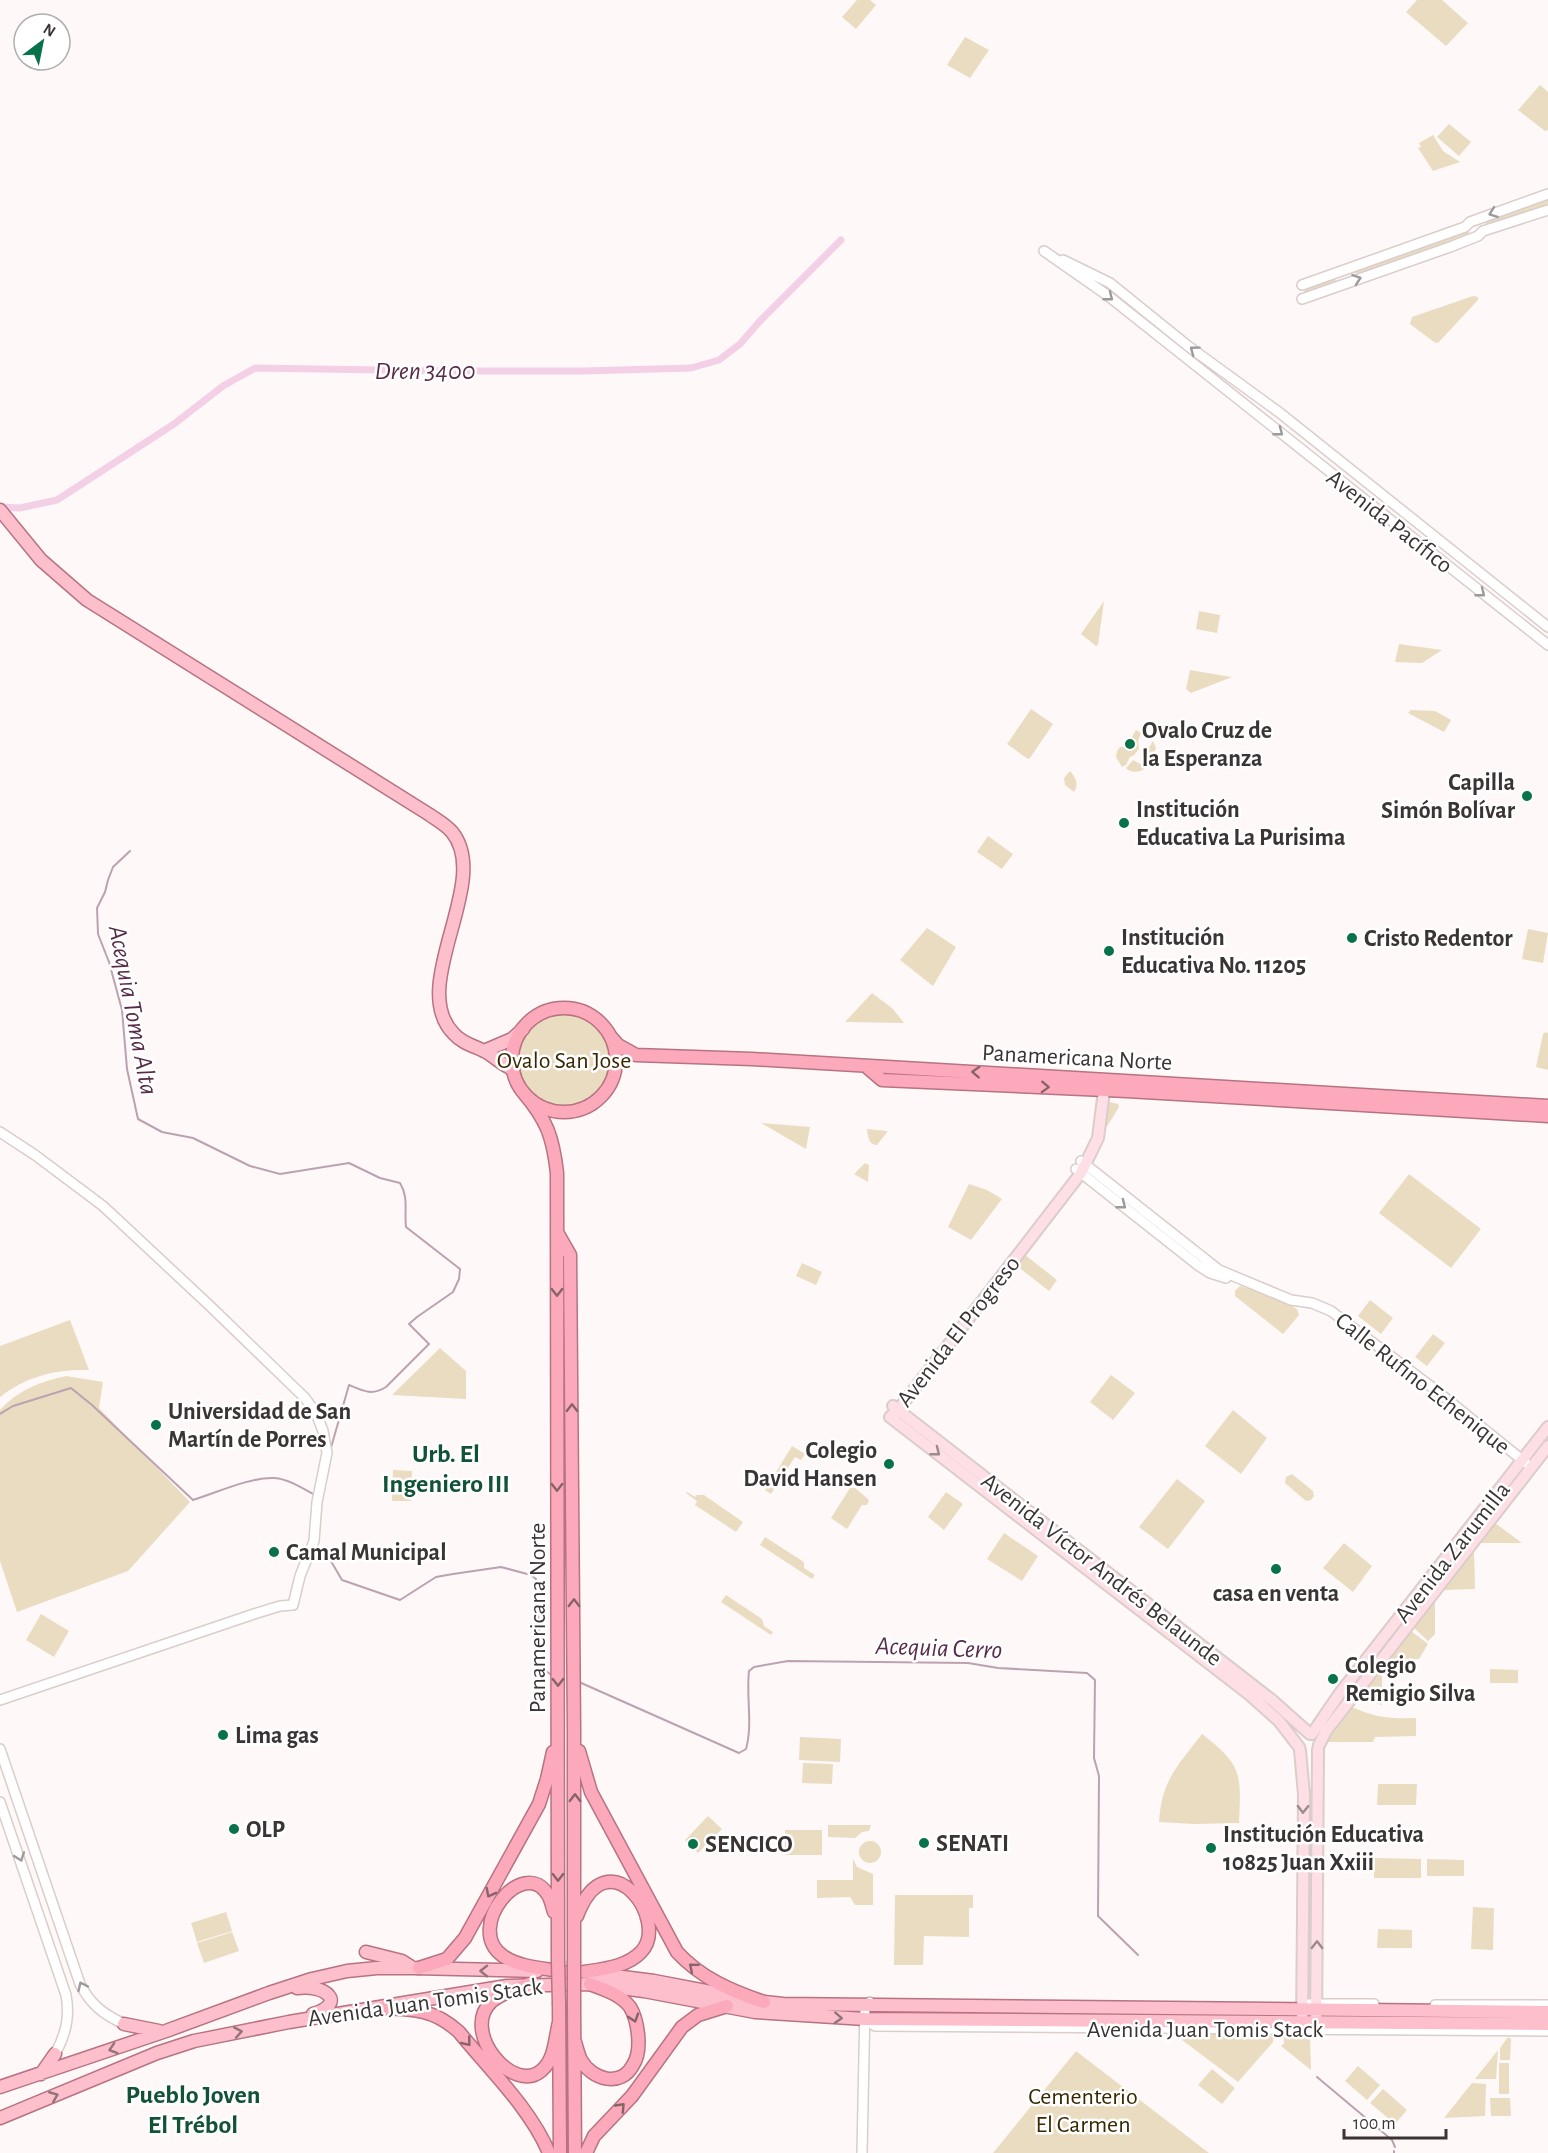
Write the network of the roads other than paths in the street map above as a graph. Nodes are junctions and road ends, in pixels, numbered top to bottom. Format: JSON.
{"nodes":[{"id":1,"x":1548,"y":194,"type":"edge"},
{"id":2,"x":1548,"y":210,"type":"edge"},
{"id":3,"x":1302,"y":285,"type":"dead end"},
{"id":4,"x":1302,"y":299,"type":"dead end"},
{"id":5,"x":0,"y":510,"type":"edge"},
{"id":6,"x":1548,"y":627,"type":"edge"},
{"id":7,"x":1548,"y":645,"type":"edge"},
{"id":8,"x":523,"y":1029,"type":"junction"},
{"id":9,"x":611,"y":1037,"type":"junction"},
{"id":10,"x":484,"y":1051,"type":"junction"},
{"id":11,"x":868,"y":1068,"type":"junction"},
{"id":12,"x":513,"y":1069,"type":"junction"},
{"id":13,"x":1101,"y":1085,"type":"junction"},
{"id":14,"x":523,"y":1092,"type":"junction"},
{"id":15,"x":1548,"y":1106,"type":"edge"},
{"id":16,"x":1548,"y":1116,"type":"edge"},
{"id":17,"x":0,"y":1132,"type":"edge"},
{"id":18,"x":1081,"y":1167,"type":"junction"},
{"id":19,"x":557,"y":1234,"type":"junction"},
{"id":20,"x":893,"y":1411,"type":"junction"},
{"id":21,"x":1548,"y":1427,"type":"edge"},
{"id":22,"x":1548,"y":1446,"type":"edge"},
{"id":23,"x":1523,"y":1459,"type":"junction"},
{"id":24,"x":1531,"y":1468,"type":"junction"},
{"id":25,"x":0,"y":1700,"type":"edge"},
{"id":26,"x":558,"y":1724,"type":"junction"},
{"id":27,"x":574,"y":1730,"type":"junction"},
{"id":28,"x":1311,"y":1734,"type":"junction"},
{"id":29,"x":1318,"y":1747,"type":"junction"},
{"id":30,"x":1300,"y":1748,"type":"junction"},
{"id":31,"x":0,"y":1752,"type":"edge"},
{"id":32,"x":0,"y":1802,"type":"edge"},
{"id":33,"x":557,"y":1923,"type":"junction"},
{"id":34,"x":575,"y":1923,"type":"junction"},
{"id":35,"x":366,"y":1952,"type":"dead end"},
{"id":36,"x":561,"y":1967,"type":"junction"},
{"id":37,"x":416,"y":1968,"type":"junction"},
{"id":38,"x":585,"y":1972,"type":"junction"},
{"id":39,"x":529,"y":1984,"type":"junction"},
{"id":40,"x":590,"y":1984,"type":"junction"},
{"id":41,"x":269,"y":1993,"type":"junction"},
{"id":42,"x":764,"y":2002,"type":"junction"},
{"id":43,"x":865,"y":2005,"type":"junction"},
{"id":44,"x":1548,"y":2005,"type":"edge"},
{"id":45,"x":728,"y":2006,"type":"junction"},
{"id":46,"x":378,"y":2008,"type":"junction"},
{"id":47,"x":1548,"y":2012,"type":"edge"},
{"id":48,"x":1302,"y":2016,"type":"junction"},
{"id":49,"x":1316,"y":2016,"type":"junction"},
{"id":50,"x":865,"y":2019,"type":"junction"},
{"id":51,"x":289,"y":2022,"type":"junction"},
{"id":52,"x":559,"y":2022,"type":"junction"},
{"id":53,"x":123,"y":2024,"type":"joint"},
{"id":54,"x":1548,"y":2024,"type":"edge"},
{"id":55,"x":166,"y":2031,"type":"junction"},
{"id":56,"x":1548,"y":2031,"type":"edge"},
{"id":57,"x":575,"y":2042,"type":"junction"},
{"id":58,"x":55,"y":2054,"type":"joint"},
{"id":59,"x":40,"y":2074,"type":"junction"},
{"id":60,"x":0,"y":2087,"type":"edge"},
{"id":61,"x":0,"y":2118,"type":"edge"},
{"id":62,"x":549,"y":2153,"type":"edge"},
{"id":63,"x":560,"y":2153,"type":"edge"},
{"id":64,"x":575,"y":2153,"type":"edge"},
{"id":65,"x":586,"y":2153,"type":"edge"},
{"id":66,"x":862,"y":2153,"type":"edge"}],
"edges":[{"from":1,"to":3,"type":"street","one_way":true},
{"from":4,"to":2,"type":"street","one_way":true},
{"from":5,"to":10,"type":"main road"},
{"from":6,"to":7,"type":"street","name":"Avenida Pacífico","one_way":true},
{"from":8,"to":9,"type":"highway"},
{"from":8,"to":10,"type":"main road"},
{"from":8,"to":12,"type":"highway"},
{"from":9,"to":11,"type":"highway","name":"Panamericana Norte"},
{"from":9,"to":14,"type":"highway"},
{"from":10,"to":12,"type":"main road"},
{"from":13,"to":11,"type":"highway","name":"Panamericana Norte","one_way":true},
{"from":11,"to":13,"type":"highway","name":"Panamericana Norte","one_way":true},
{"from":12,"to":14,"type":"highway"},
{"from":13,"to":15,"type":"highway","name":"Panamericana Norte"},
{"from":13,"to":16,"type":"highway","name":"Panamericana Norte"},
{"from":13,"to":18,"type":"main road","name":"Avenida El Progreso"},
{"from":14,"to":19,"type":"highway","name":"Panamericana Norte"},
{"from":17,"to":25,"type":"street"},
{"from":18,"to":20,"type":"main road","name":"Avenida El Progreso"},
{"from":18,"to":23,"type":"street","name":"Calle Rufino Echenique"},
{"from":19,"to":26,"type":"highway","name":"Panamericana Norte","one_way":true},
{"from":27,"to":19,"type":"highway","name":"Panamericana Norte","one_way":true},
{"from":20,"to":28,"type":"main road","name":"Avenida Víctor Andrés Belaunde"},
{"from":20,"to":30,"type":"main road","name":"Avenida Víctor Andrés Belaunde","one_way":true},
{"from":21,"to":23,"type":"main road","name":"Avenida Zarumilla"},
{"from":22,"to":24,"type":"main road","name":"Avenida Zarumilla"},
{"from":23,"to":24,"type":"street","name":"Calle Rufino Echenique"},
{"from":23,"to":28,"type":"main road","name":"Avenida Zarumilla"},
{"from":24,"to":29,"type":"main road","name":"Avenida Zarumilla"},
{"from":26,"to":33,"type":"highway","name":"Panamericana Norte","one_way":true},
{"from":26,"to":37,"type":"highway","one_way":true},
{"from":34,"to":27,"type":"highway","name":"Panamericana Norte","one_way":true},
{"from":42,"to":27,"type":"highway","one_way":true},
{"from":28,"to":29,"type":"main road"},
{"from":28,"to":30,"type":"main road"},
{"from":29,"to":30,"type":"main road"},
{"from":49,"to":29,"type":"main road","one_way":true},
{"from":30,"to":48,"type":"main road","one_way":true},
{"from":53,"to":31,"type":"street","one_way":true},
{"from":32,"to":58,"type":"street","one_way":true},
{"from":33,"to":36,"type":"highway","name":"Panamericana Norte"},
{"from":33,"to":36,"type":"highway"},
{"from":34,"to":38,"type":"highway"},
{"from":34,"to":57,"type":"highway","name":"Panamericana Norte","bridge":true},
{"from":35,"to":37,"type":"main road"},
{"from":36,"to":37,"type":"main road","name":"Avenida Juan Tomis Stack","one_way":true},
{"from":36,"to":38,"type":"main road","name":"Avenida Juan Tomis Stack"},
{"from":36,"to":52,"type":"highway","name":"Panamericana Norte","bridge":true},
{"from":37,"to":41,"type":"main road","name":"Avenida Juan Tomis Stack"},
{"from":38,"to":42,"type":"main road","name":"Avenida Juan Tomis Stack"},
{"from":39,"to":40,"type":"main road","name":"Avenida Juan Tomis Stack"},
{"from":39,"to":46,"type":"main road","name":"Avenida Juan Tomis Stack"},
{"from":39,"to":52,"type":"highway"},
{"from":40,"to":45,"type":"main road","name":"Avenida Juan Tomis Stack"},
{"from":40,"to":57,"type":"highway","one_way":true},
{"from":41,"to":51,"type":"main road"},
{"from":41,"to":55,"type":"main road","name":"Avenida Juan Tomis Stack"},
{"from":42,"to":43,"type":"main road","name":"Avenida Juan Tomis Stack"},
{"from":43,"to":48,"type":"main road","name":"Avenida Juan Tomis Stack"},
{"from":43,"to":50,"type":"street"},
{"from":44,"to":49,"type":"street","name":"Avenida Juan Tomis Stack"},
{"from":45,"to":50,"type":"main road","name":"Avenida Juan Tomis Stack","one_way":true},
{"from":65,"to":45,"type":"highway","one_way":true},
{"from":46,"to":51,"type":"main road","name":"Avenida Juan Tomis Stack"},
{"from":46,"to":62,"type":"highway","one_way":true},
{"from":47,"to":49,"type":"main road","name":"Avenida Juan Tomis Stack"},
{"from":48,"to":49,"type":"main road","name":"Avenida Juan Tomis Stack"},
{"from":48,"to":49,"type":"street","name":"Avenida Juan Tomis Stack"},
{"from":48,"to":50,"type":"main road","name":"Avenida Juan Tomis Stack"},
{"from":49,"to":54,"type":"main road","name":"Avenida Juan Tomis Stack"},
{"from":49,"to":56,"type":"street","name":"Avenida Juan Tomis Stack"},
{"from":50,"to":66,"type":"street"},
{"from":61,"to":51,"type":"main road","name":"Avenida Juan Tomis Stack","one_way":true},
{"from":52,"to":63,"type":"highway","name":"Panamericana Norte"},
{"from":53,"to":55,"type":"main road"},
{"from":55,"to":59,"type":"main road","name":"Avenida Juan Tomis Stack","one_way":true},
{"from":57,"to":64,"type":"highway","name":"Panamericana Norte"},
{"from":58,"to":59,"type":"main road"},
{"from":59,"to":60,"type":"main road","name":"Avenida Juan Tomis Stack"}]}
